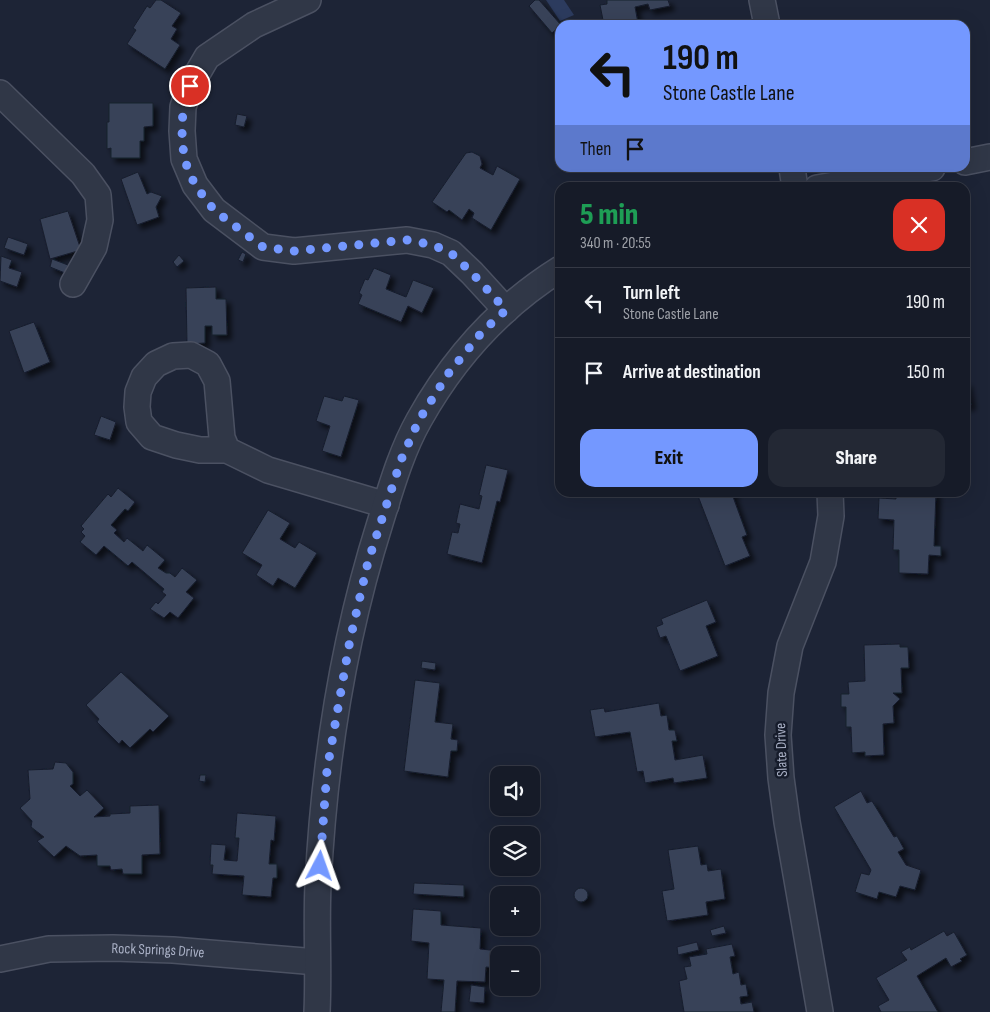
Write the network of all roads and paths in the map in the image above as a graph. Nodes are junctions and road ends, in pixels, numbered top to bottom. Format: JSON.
{"nodes":[{"id":1,"x":308,"y":0,"type":"edge"},
{"id":2,"x":762,"y":0,"type":"edge"},
{"id":3,"x":766,"y":20,"type":"edge"},
{"id":4,"x":0,"y":94,"type":"edge"},
{"id":5,"x":990,"y":158,"type":"edge"},
{"id":6,"x":970,"y":161,"type":"edge"},
{"id":7,"x":909,"y":172,"type":"edge"},
{"id":8,"x":852,"y":182,"type":"edge"},
{"id":9,"x":555,"y":272,"type":"edge"},
{"id":10,"x":74,"y":284,"type":"dead end"},
{"id":11,"x":506,"y":310,"type":"junction"},
{"id":12,"x":227,"y":450,"type":"dead end"},
{"id":13,"x":830,"y":497,"type":"edge"},
{"id":14,"x":386,"y":505,"type":"junction"},
{"id":15,"x":0,"y":959,"type":"edge"},
{"id":16,"x":317,"y":962,"type":"junction"},
{"id":17,"x":317,"y":1012,"type":"edge"},
{"id":18,"x":820,"y":1012,"type":"edge"}],
"edges":[{"from":1,"to":11,"type":"street"},
{"from":2,"to":3,"type":"street"},
{"from":4,"to":10,"type":"street"},
{"from":5,"to":6,"type":"street"},
{"from":7,"to":8,"type":"street"},
{"from":9,"to":11,"type":"street"},
{"from":11,"to":14,"type":"street"},
{"from":12,"to":14,"type":"street"},
{"from":13,"to":18,"type":"street","name":"Slate Drive"},
{"from":14,"to":16,"type":"street"},
{"from":15,"to":16,"type":"street","name":"Rock Springs Drive"},
{"from":16,"to":17,"type":"street"}]}
